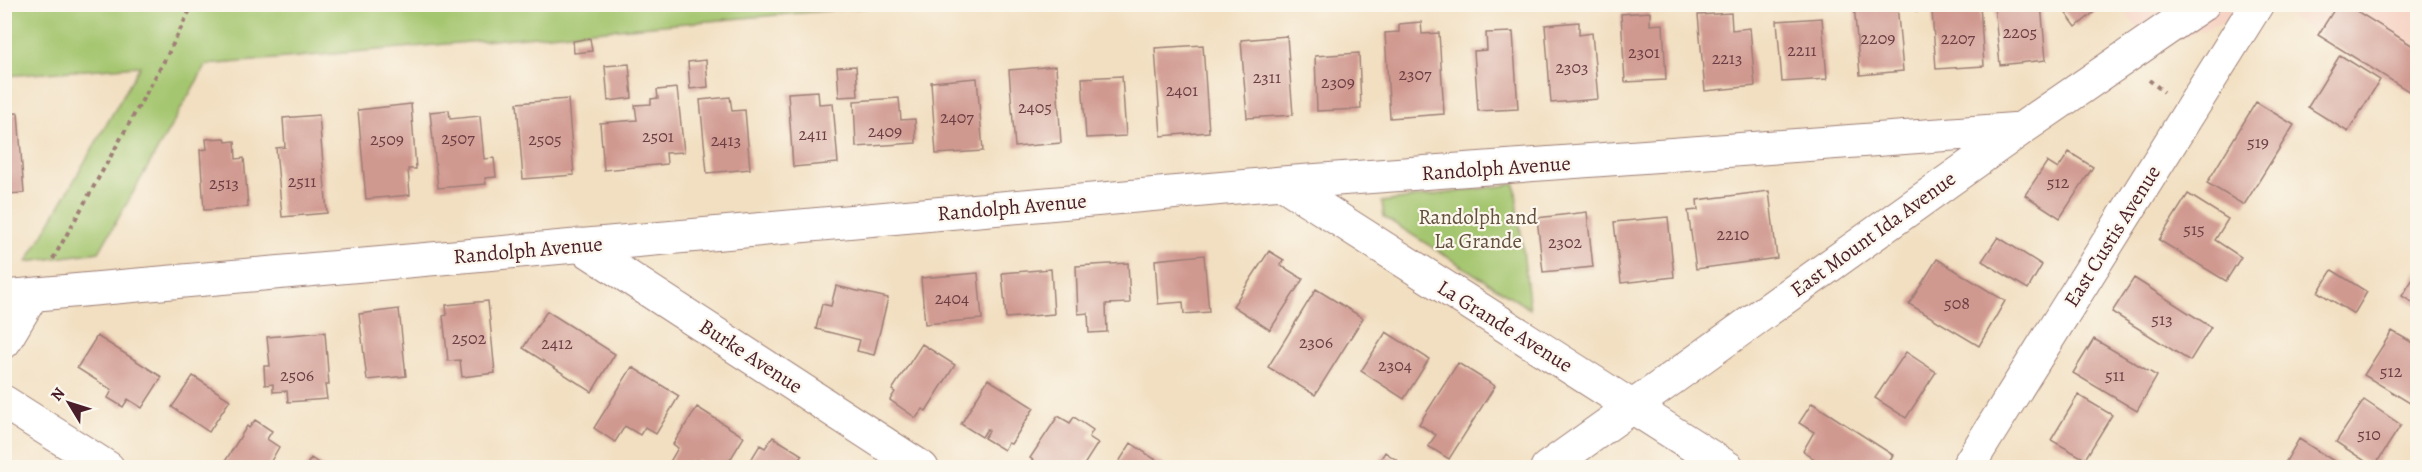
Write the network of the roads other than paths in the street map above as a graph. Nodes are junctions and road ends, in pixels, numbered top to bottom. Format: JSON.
{"nodes":[{"id":1,"x":2203,"y":4,"type":"edge"},
{"id":2,"x":2257,"y":4,"type":"edge"},
{"id":3,"x":2020,"y":129,"type":"junction"},
{"id":4,"x":1282,"y":183,"type":"junction"},
{"id":5,"x":579,"y":245,"type":"junction"},
{"id":6,"x":18,"y":296,"type":"edge"},
{"id":7,"x":4,"y":342,"type":"edge"},
{"id":8,"x":4,"y":402,"type":"edge"},
{"id":9,"x":1632,"y":406,"type":"junction"},
{"id":10,"x":108,"y":468,"type":"edge"},
{"id":11,"x":922,"y":468,"type":"edge"},
{"id":12,"x":1547,"y":468,"type":"edge"},
{"id":13,"x":1728,"y":468,"type":"edge"},
{"id":14,"x":1967,"y":468,"type":"edge"}],
"edges":[{"from":1,"to":3,"type":"street","name":"East Mount Ida Avenue"},
{"from":2,"to":14,"type":"street","name":"East Custis Avenue"},
{"from":3,"to":4,"type":"street","name":"Randolph Avenue"},
{"from":3,"to":9,"type":"street","name":"East Mount Ida Avenue"},
{"from":4,"to":5,"type":"street","name":"Randolph Avenue"},
{"from":4,"to":9,"type":"street","name":"La Grande Avenue"},
{"from":5,"to":6,"type":"street","name":"Randolph Avenue"},
{"from":5,"to":11,"type":"street","name":"Burke Avenue"},
{"from":6,"to":7,"type":"street"},
{"from":8,"to":10,"type":"street"},
{"from":9,"to":12,"type":"street","name":"East Mount Ida Avenue"},
{"from":9,"to":13,"type":"street","name":"La Grande Avenue"}]}
